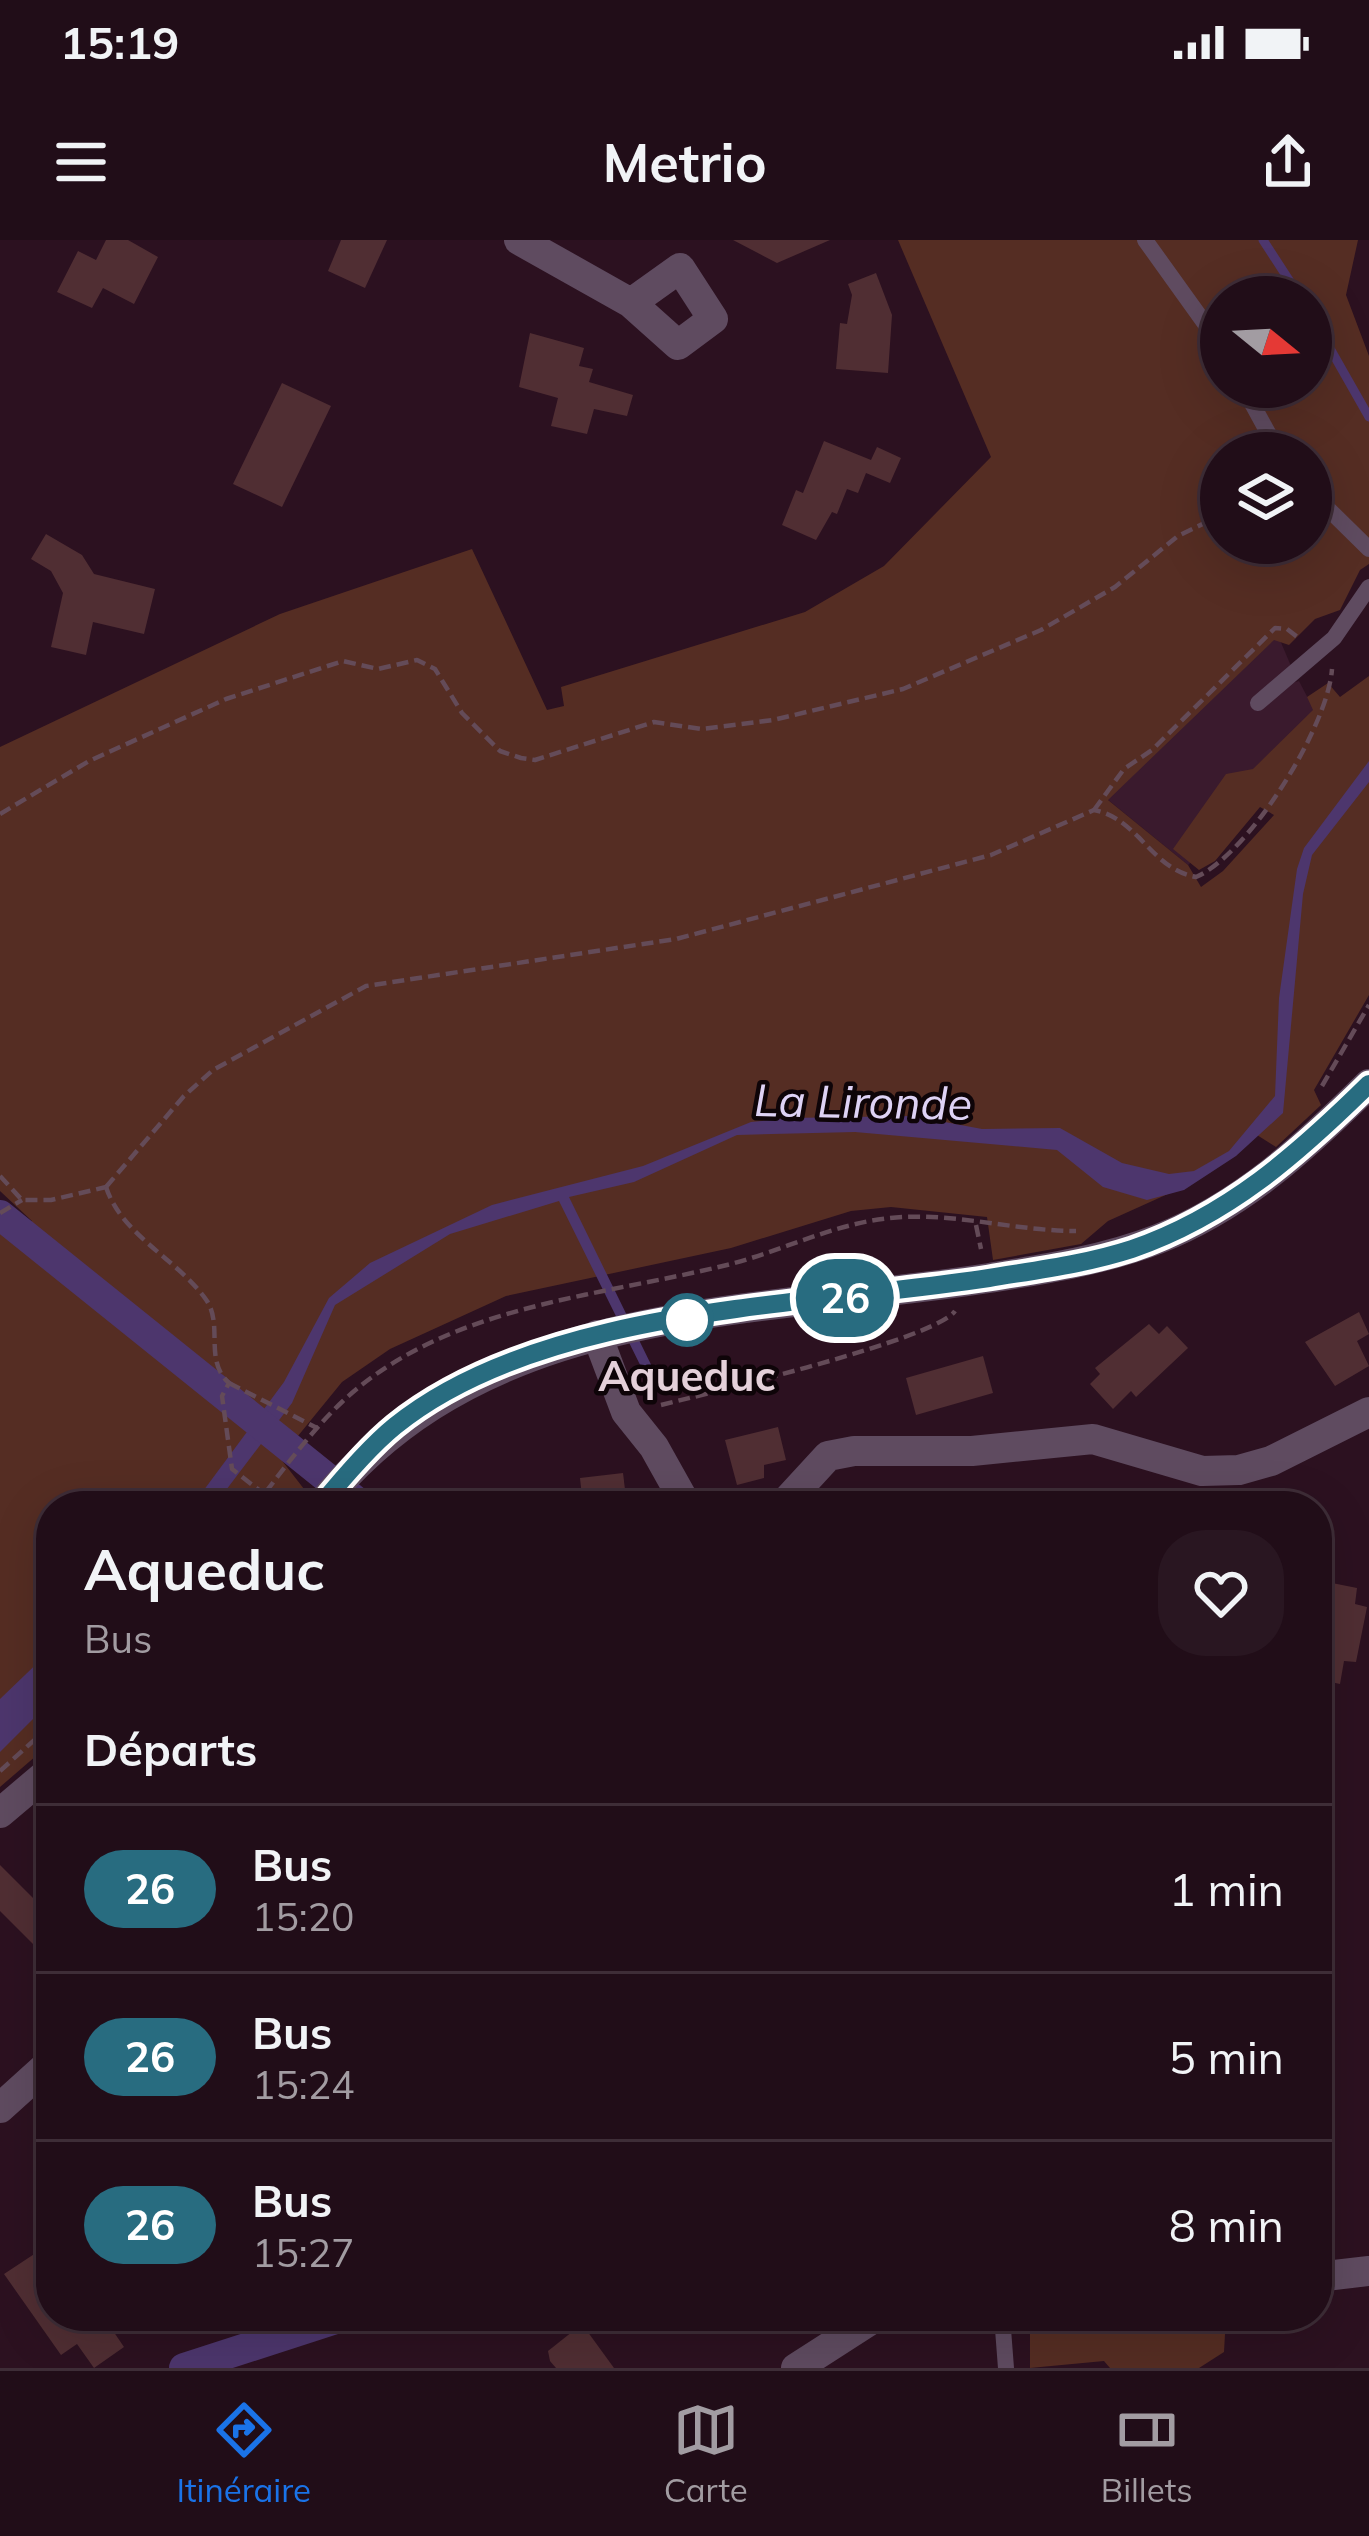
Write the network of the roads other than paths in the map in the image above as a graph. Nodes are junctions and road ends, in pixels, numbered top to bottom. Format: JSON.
{"nodes":[{"id":1,"x":519,"y":240,"type":"edge"},
{"id":2,"x":1145,"y":240,"type":"edge"},
{"id":3,"x":631,"y":303,"type":"dead end"},
{"id":4,"x":1200,"y":317,"type":"edge"},
{"id":5,"x":1332,"y":513,"type":"edge"},
{"id":6,"x":1369,"y":549,"type":"edge"},
{"id":7,"x":1369,"y":587,"type":"edge"},
{"id":8,"x":1258,"y":703,"type":"dead end"},
{"id":9,"x":1369,"y":1084,"type":"edge"},
{"id":10,"x":597,"y":1335,"type":"junction"},
{"id":11,"x":1369,"y":1412,"type":"edge"},
{"id":12,"x":334,"y":1491,"type":"edge"},
{"id":13,"x":675,"y":1491,"type":"edge"},
{"id":14,"x":796,"y":1491,"type":"edge"},
{"id":15,"x":36,"y":1783,"type":"edge"},
{"id":16,"x":0,"y":1813,"type":"edge"},
{"id":17,"x":36,"y":2076,"type":"edge"},
{"id":18,"x":0,"y":2108,"type":"edge"},
{"id":19,"x":1369,"y":2271,"type":"edge"},
{"id":20,"x":1332,"y":2275,"type":"edge"},
{"id":21,"x":854,"y":2331,"type":"edge"},
{"id":22,"x":1003,"y":2331,"type":"edge"},
{"id":23,"x":796,"y":2368,"type":"edge"},
{"id":24,"x":1006,"y":2368,"type":"edge"}],
"edges":[{"from":1,"to":3,"type":"street"},
{"from":2,"to":4,"type":"lane"},
{"from":5,"to":6,"type":"lane"},
{"from":7,"to":8,"type":"lane"},
{"from":9,"to":10,"type":"street"},
{"from":10,"to":12,"type":"street"},
{"from":10,"to":13,"type":"street"},
{"from":11,"to":14,"type":"street"},
{"from":15,"to":16,"type":"street"},
{"from":17,"to":18,"type":"street"},
{"from":19,"to":20,"type":"street"},
{"from":21,"to":23,"type":"street"},
{"from":22,"to":24,"type":"lane"}]}
